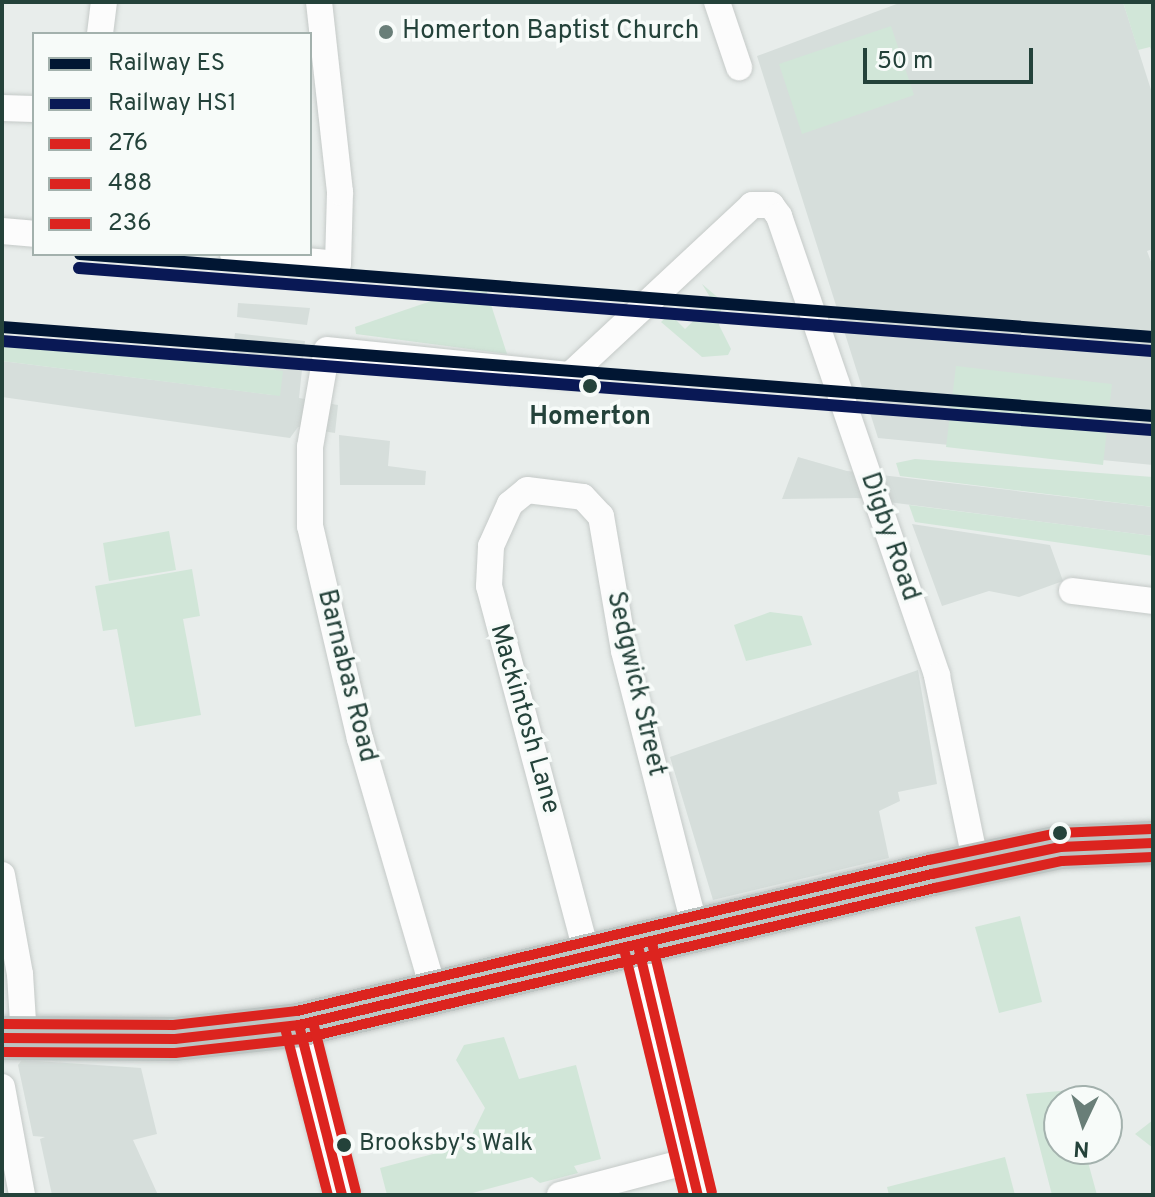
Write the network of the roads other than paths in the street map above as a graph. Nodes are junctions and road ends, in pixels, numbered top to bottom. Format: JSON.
{"nodes":[{"id":1,"x":104,"y":2,"type":"edge"},
{"id":2,"x":319,"y":2,"type":"edge"},
{"id":3,"x":717,"y":2,"type":"edge"},
{"id":4,"x":100,"y":32,"type":"edge"},
{"id":5,"x":739,"y":67,"type":"dead end"},
{"id":6,"x":320,"y":84,"type":"edge"},
{"id":7,"x":2,"y":108,"type":"edge"},
{"id":8,"x":32,"y":109,"type":"edge"},
{"id":9,"x":2,"y":231,"type":"edge"},
{"id":10,"x":32,"y":234,"type":"edge"},
{"id":11,"x":254,"y":256,"type":"edge"},
{"id":12,"x":327,"y":350,"type":"joint"},
{"id":13,"x":527,"y":490,"type":"joint"},
{"id":14,"x":1072,"y":591,"type":"dead end"},
{"id":15,"x":1153,"y":601,"type":"edge"},
{"id":16,"x":1153,"y":843,"type":"edge"},
{"id":17,"x":976,"y":865,"type":"junction"},
{"id":18,"x":2,"y":875,"type":"edge"},
{"id":19,"x":696,"y":931,"type":"junction"},
{"id":20,"x":638,"y":946,"type":"junction"},
{"id":21,"x":588,"y":958,"type":"junction"},
{"id":22,"x":435,"y":995,"type":"junction"},
{"id":23,"x":299,"y":1025,"type":"junction"},
{"id":24,"x":13,"y":1038,"type":"edge"},
{"id":25,"x":2,"y":1087,"type":"edge"},
{"id":26,"x":689,"y":1161,"type":"junction"},
{"id":27,"x":22,"y":1195,"type":"edge"},
{"id":28,"x":342,"y":1195,"type":"edge"},
{"id":29,"x":560,"y":1195,"type":"edge"},
{"id":30,"x":698,"y":1195,"type":"edge"}],
"edges":[{"from":1,"to":4,"type":"street"},
{"from":2,"to":6,"type":"street"},
{"from":3,"to":5,"type":"street"},
{"from":6,"to":11,"type":"street"},
{"from":7,"to":8,"type":"street"},
{"from":9,"to":10,"type":"street"},
{"from":12,"to":17,"type":"street","name":"Digby Road"},
{"from":12,"to":22,"type":"street","name":"Barnabas Road"},
{"from":13,"to":19,"type":"street","name":"Sedgwick Street"},
{"from":13,"to":21,"type":"street","name":"Mackintosh Lane"},
{"from":14,"to":15,"type":"street"},
{"from":16,"to":17,"type":"highway"},
{"from":17,"to":19,"type":"highway"},
{"from":18,"to":24,"type":"street"},
{"from":19,"to":20,"type":"highway"},
{"from":20,"to":21,"type":"highway"},
{"from":20,"to":26,"type":"street"},
{"from":21,"to":22,"type":"highway"},
{"from":22,"to":23,"type":"highway"},
{"from":23,"to":24,"type":"highway"},
{"from":23,"to":28,"type":"street"},
{"from":25,"to":27,"type":"street"},
{"from":26,"to":29,"type":"street"},
{"from":26,"to":30,"type":"street"}]}
